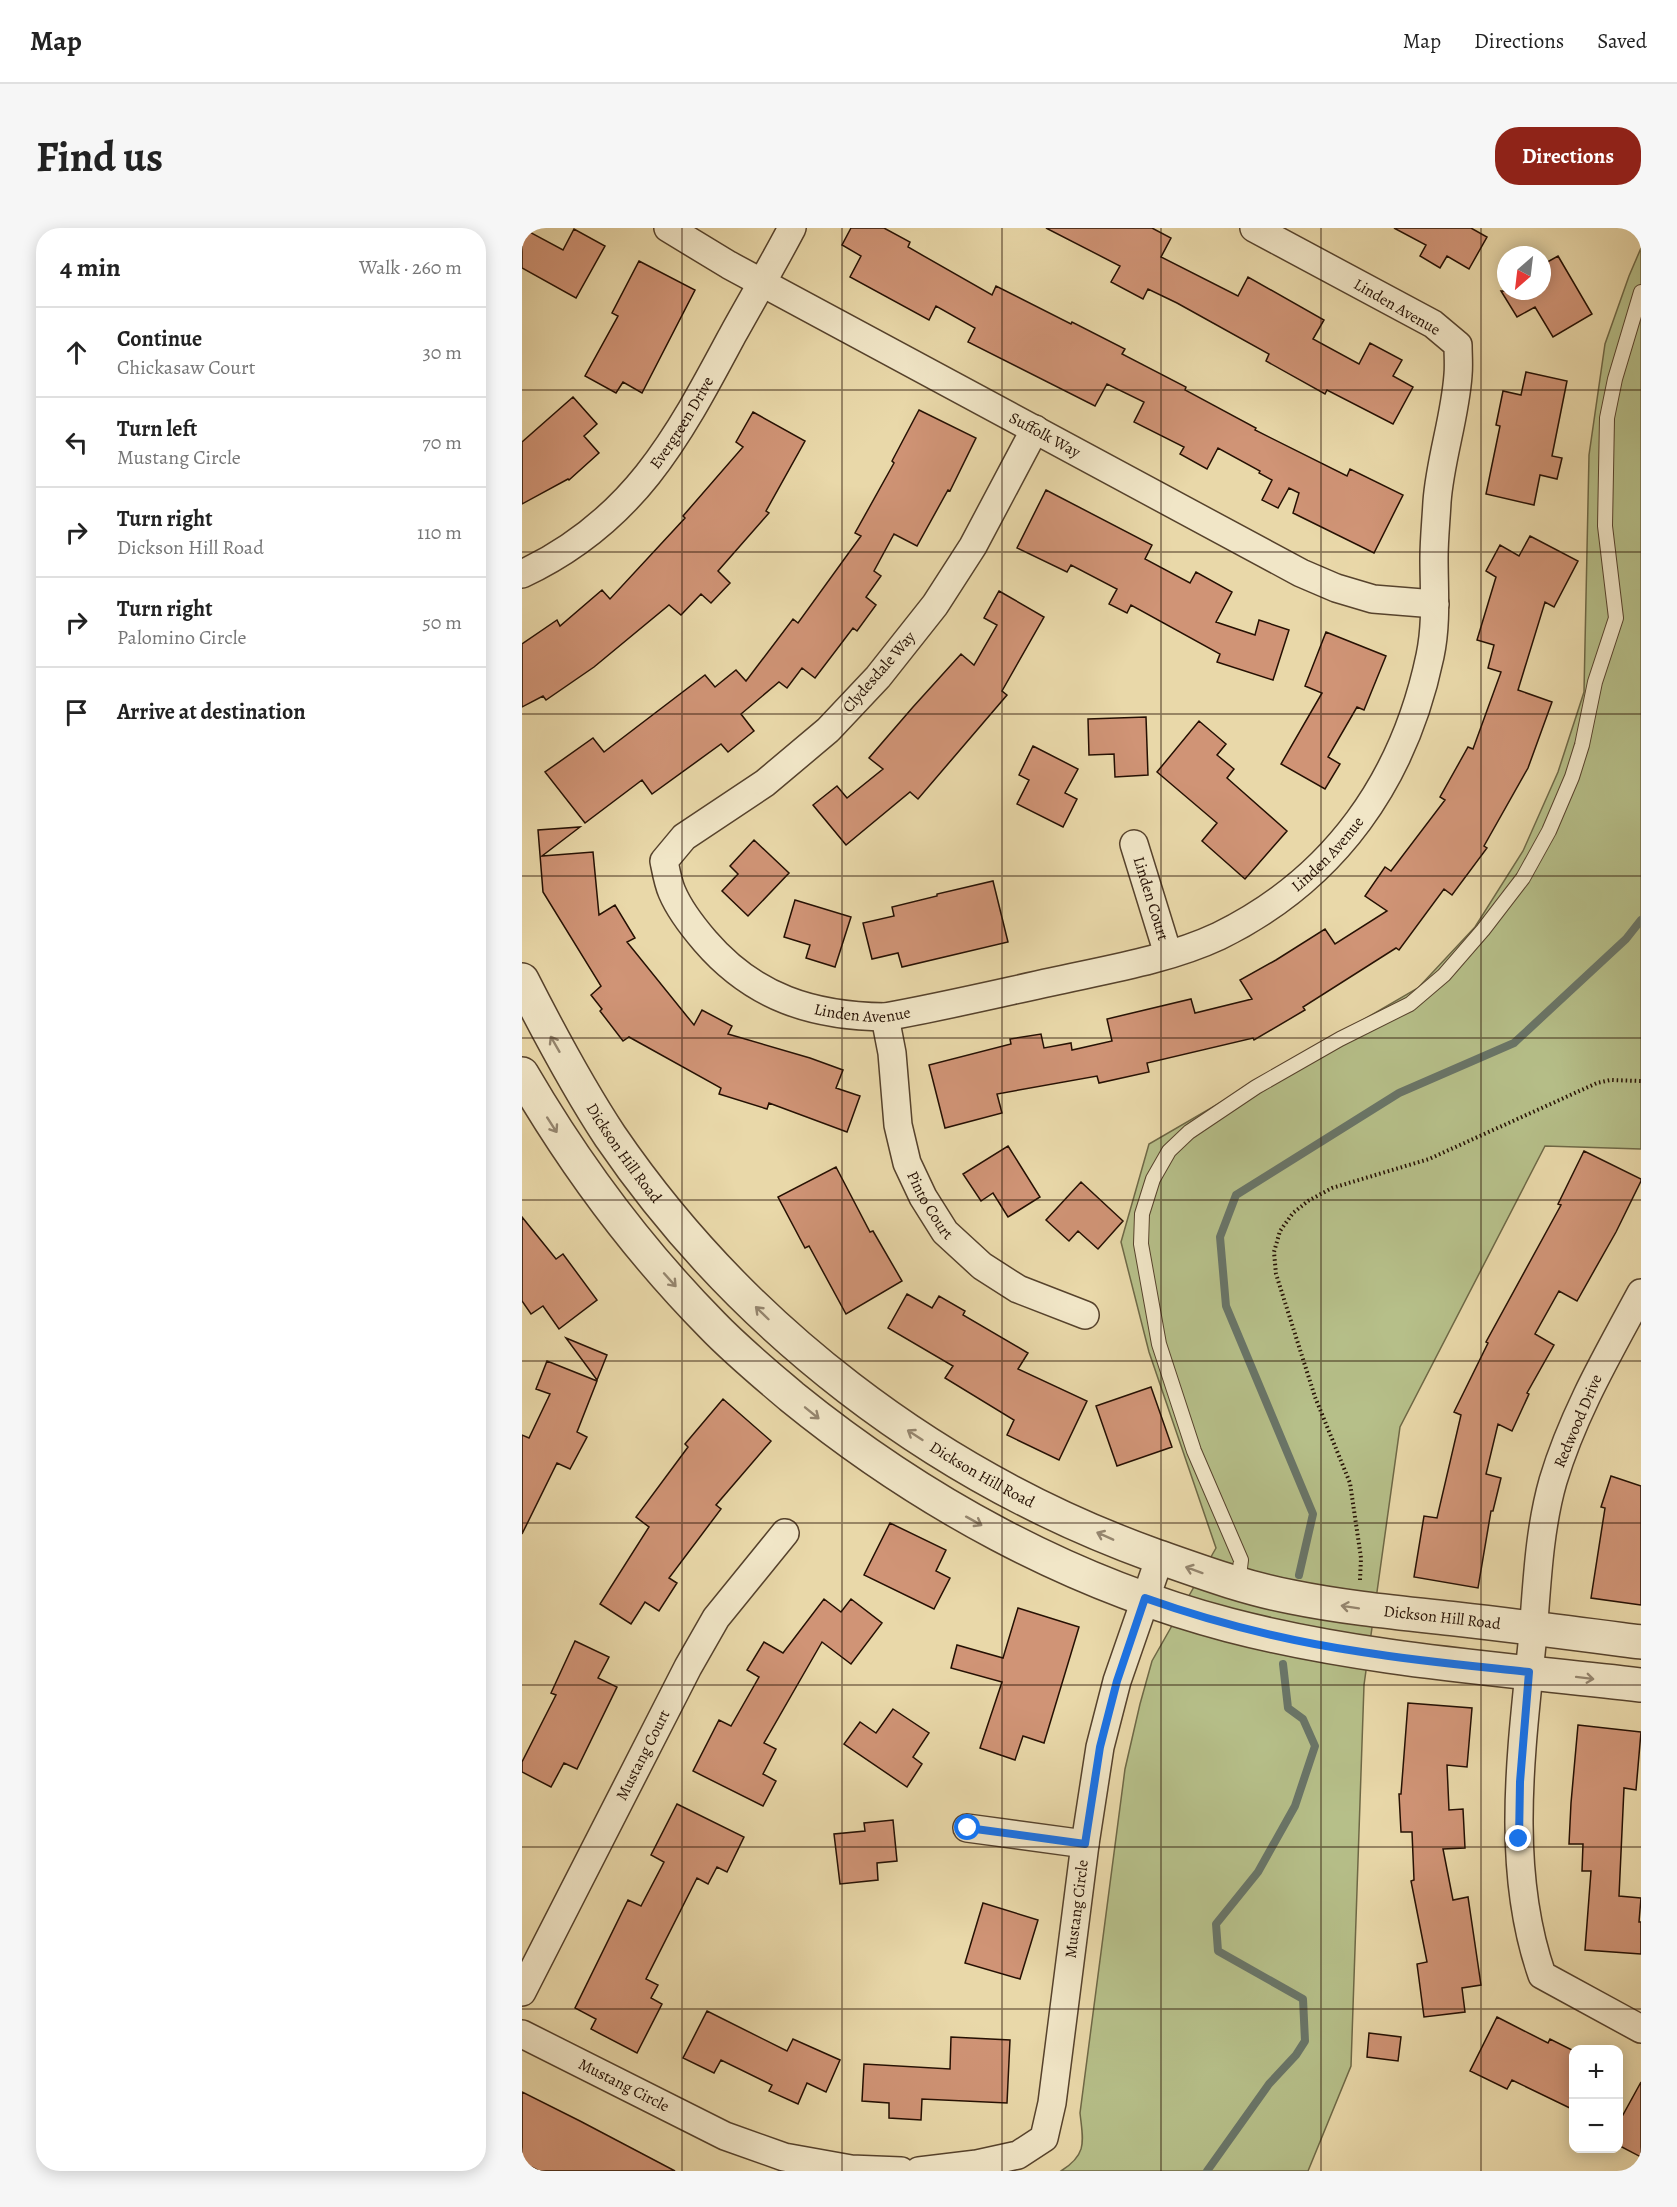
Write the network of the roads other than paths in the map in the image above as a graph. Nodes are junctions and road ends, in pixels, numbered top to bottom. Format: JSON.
{"nodes":[{"id":1,"x":668,"y":228,"type":"edge"},
{"id":2,"x":792,"y":228,"type":"edge"},
{"id":3,"x":1254,"y":228,"type":"edge"},
{"id":4,"x":762,"y":283,"type":"junction"},
{"id":5,"x":1641,"y":292,"type":"edge"},
{"id":6,"x":1035,"y":429,"type":"junction"},
{"id":7,"x":522,"y":574,"type":"edge"},
{"id":8,"x":1436,"y":604,"type":"junction"},
{"id":9,"x":1134,"y":844,"type":"dead end"},
{"id":10,"x":663,"y":861,"type":"joint"},
{"id":11,"x":1168,"y":954,"type":"junction"},
{"id":12,"x":522,"y":980,"type":"edge"},
{"id":13,"x":885,"y":1017,"type":"junction"},
{"id":14,"x":522,"y":1074,"type":"edge"},
{"id":15,"x":1641,"y":1293,"type":"edge"},
{"id":16,"x":1085,"y":1315,"type":"dead end"},
{"id":17,"x":785,"y":1533,"type":"dead end"},
{"id":18,"x":1160,"y":1557,"type":"junction"},
{"id":19,"x":1238,"y":1584,"type":"junction"},
{"id":20,"x":1145,"y":1598,"type":"junction"},
{"id":21,"x":1533,"y":1629,"type":"junction"},
{"id":22,"x":1641,"y":1641,"type":"edge"},
{"id":23,"x":1529,"y":1672,"type":"junction"},
{"id":24,"x":1641,"y":1685,"type":"edge"},
{"id":25,"x":968,"y":1828,"type":"dead end"},
{"id":26,"x":1085,"y":1844,"type":"junction"},
{"id":27,"x":522,"y":1992,"type":"edge"},
{"id":28,"x":1641,"y":2029,"type":"edge"},
{"id":29,"x":522,"y":2034,"type":"edge"},
{"id":30,"x":901,"y":2171,"type":"edge"},
{"id":31,"x":920,"y":2171,"type":"edge"}],
"edges":[{"from":1,"to":4,"type":"street","name":"Suffolk Way"},
{"from":2,"to":4,"type":"street","name":"Evergreen Drive"},
{"from":3,"to":8,"type":"street","name":"Linden Avenue"},
{"from":4,"to":6,"type":"street","name":"Suffolk Way"},
{"from":4,"to":7,"type":"street","name":"Evergreen Drive"},
{"from":5,"to":19,"type":"lane"},
{"from":6,"to":8,"type":"street","name":"Suffolk Way"},
{"from":6,"to":10,"type":"street","name":"Clydesdale Way"},
{"from":8,"to":11,"type":"street","name":"Linden Avenue"},
{"from":9,"to":11,"type":"street","name":"Linden Court"},
{"from":10,"to":13,"type":"street","name":"Linden Avenue"},
{"from":11,"to":13,"type":"street","name":"Linden Avenue"},
{"from":18,"to":12,"type":"street","name":"Dickson Hill Road","one_way":true},
{"from":13,"to":16,"type":"street","name":"Pinto Court"},
{"from":14,"to":20,"type":"street","one_way":true},
{"from":15,"to":21,"type":"street","name":"Redwood Drive"},
{"from":17,"to":27,"type":"street","name":"Mustang Court"},
{"from":19,"to":18,"type":"street","name":"Dickson Hill Road","one_way":true},
{"from":18,"to":20,"type":"street","name":"Mustang Circle"},
{"from":21,"to":19,"type":"street","name":"Dickson Hill Road","one_way":true},
{"from":20,"to":23,"type":"street"},
{"from":20,"to":26,"type":"street","name":"Mustang Circle"},
{"from":21,"to":22,"type":"street","name":"Dickson Hill Road"},
{"from":21,"to":23,"type":"street","name":"Redwood Drive"},
{"from":23,"to":24,"type":"street","one_way":true},
{"from":23,"to":28,"type":"street","name":"Redwood Drive"},
{"from":25,"to":26,"type":"street"},
{"from":26,"to":31,"type":"street","name":"Mustang Circle"},
{"from":29,"to":30,"type":"street","name":"Mustang Circle"}]}
